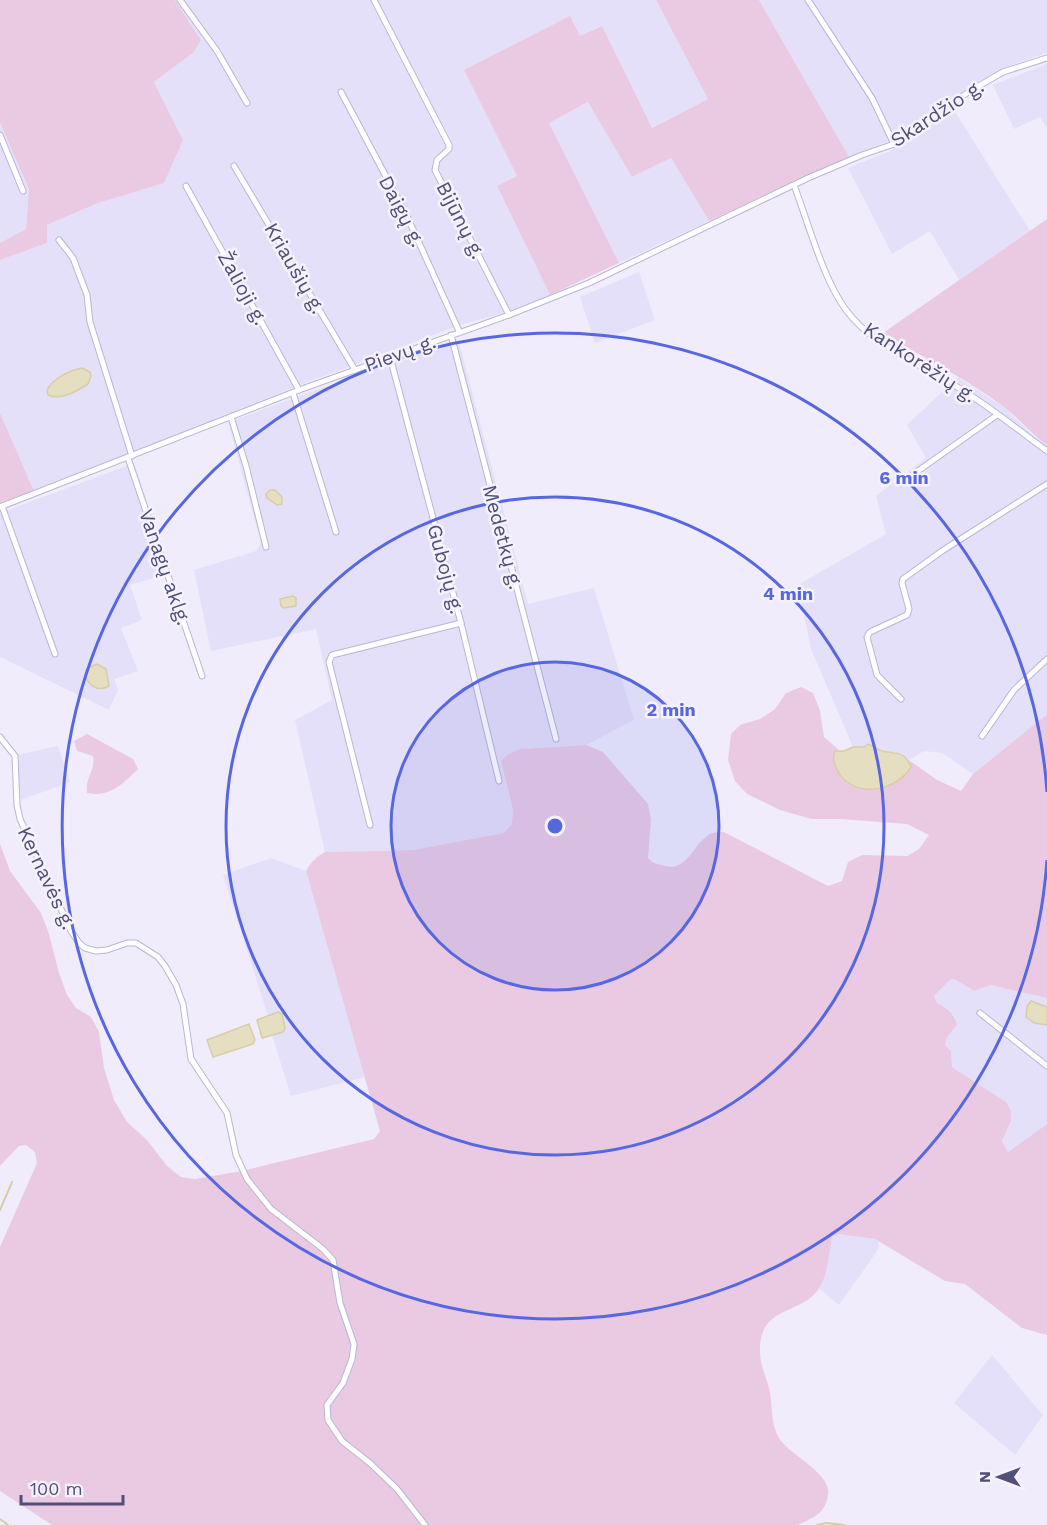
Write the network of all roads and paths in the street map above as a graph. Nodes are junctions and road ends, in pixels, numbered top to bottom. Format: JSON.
{"nodes":[{"id":1,"x":180,"y":0,"type":"edge"},
{"id":2,"x":374,"y":0,"type":"edge"},
{"id":3,"x":808,"y":0,"type":"edge"},
{"id":4,"x":1047,"y":58,"type":"edge"},
{"id":5,"x":341,"y":92,"type":"dead end"},
{"id":6,"x":247,"y":103,"type":"dead end"},
{"id":7,"x":0,"y":135,"type":"edge"},
{"id":8,"x":894,"y":144,"type":"junction"},
{"id":9,"x":234,"y":166,"type":"dead end"},
{"id":10,"x":794,"y":184,"type":"junction"},
{"id":11,"x":186,"y":186,"type":"dead end"},
{"id":12,"x":23,"y":191,"type":"dead end"},
{"id":13,"x":59,"y":240,"type":"dead end"},
{"id":14,"x":509,"y":315,"type":"junction"},
{"id":15,"x":459,"y":331,"type":"junction"},
{"id":16,"x":451,"y":335,"type":"junction"},
{"id":17,"x":390,"y":357,"type":"junction"},
{"id":18,"x":355,"y":370,"type":"junction"},
{"id":19,"x":296,"y":391,"type":"junction"},
{"id":20,"x":998,"y":415,"type":"junction"},
{"id":21,"x":231,"y":417,"type":"junction"},
{"id":22,"x":1047,"y":451,"type":"edge"},
{"id":23,"x":130,"y":457,"type":"junction"},
{"id":24,"x":900,"y":483,"type":"dead end"},
{"id":25,"x":1047,"y":484,"type":"edge"},
{"id":26,"x":1,"y":507,"type":"edge"},
{"id":27,"x":336,"y":531,"type":"dead end"},
{"id":28,"x":266,"y":547,"type":"dead end"},
{"id":29,"x":460,"y":623,"type":"junction"},
{"id":30,"x":55,"y":654,"type":"dead end"},
{"id":31,"x":1047,"y":659,"type":"edge"},
{"id":32,"x":202,"y":676,"type":"dead end"},
{"id":33,"x":901,"y":699,"type":"dead end"},
{"id":34,"x":982,"y":736,"type":"dead end"},
{"id":35,"x":0,"y":737,"type":"edge"},
{"id":36,"x":556,"y":739,"type":"dead end"},
{"id":37,"x":499,"y":781,"type":"dead end"},
{"id":38,"x":370,"y":825,"type":"dead end"},
{"id":39,"x":980,"y":1013,"type":"dead end"},
{"id":40,"x":1047,"y":1066,"type":"edge"},
{"id":41,"x":425,"y":1525,"type":"edge"}],
"edges":[{"from":1,"to":6,"type":"street"},
{"from":2,"to":14,"type":"street","name":"Bijūnų g."},
{"from":3,"to":8,"type":"street"},
{"from":4,"to":8,"type":"street","name":"Skardžio g."},
{"from":5,"to":15,"type":"street","name":"Daigų g."},
{"from":7,"to":12,"type":"street"},
{"from":8,"to":10,"type":"street","name":"Skardžio g."},
{"from":9,"to":18,"type":"street","name":"Kriaušių g."},
{"from":10,"to":14,"type":"street","name":"Pievų g."},
{"from":10,"to":20,"type":"street","name":"Kankorėžių g."},
{"from":11,"to":19,"type":"street","name":"Žalioji g."},
{"from":13,"to":23,"type":"street","name":"Vanagų aklg."},
{"from":14,"to":15,"type":"street","name":"Pievų g."},
{"from":15,"to":16,"type":"street","name":"Pievų g."},
{"from":16,"to":17,"type":"street","name":"Pievų g."},
{"from":16,"to":36,"type":"street","name":"Medetkų g."},
{"from":17,"to":18,"type":"street","name":"Pievų g."},
{"from":17,"to":29,"type":"street","name":"Gubojų g."},
{"from":18,"to":19,"type":"street","name":"Pievų g."},
{"from":19,"to":21,"type":"street","name":"Pievų g."},
{"from":19,"to":27,"type":"street","name":"Žalioji g."},
{"from":20,"to":22,"type":"street","name":"Kankorėžių g."},
{"from":20,"to":24,"type":"street"},
{"from":21,"to":23,"type":"street","name":"Pievų g."},
{"from":21,"to":28,"type":"street"},
{"from":23,"to":26,"type":"street","name":"Pievų g."},
{"from":23,"to":32,"type":"street","name":"Vanagų aklg."},
{"from":25,"to":33,"type":"street"},
{"from":26,"to":30,"type":"street"},
{"from":29,"to":37,"type":"street","name":"Gubojų g."},
{"from":29,"to":38,"type":"street"},
{"from":31,"to":34,"type":"street"},
{"from":35,"to":41,"type":"street","name":"Kernavės g."},
{"from":39,"to":40,"type":"street"}]}
